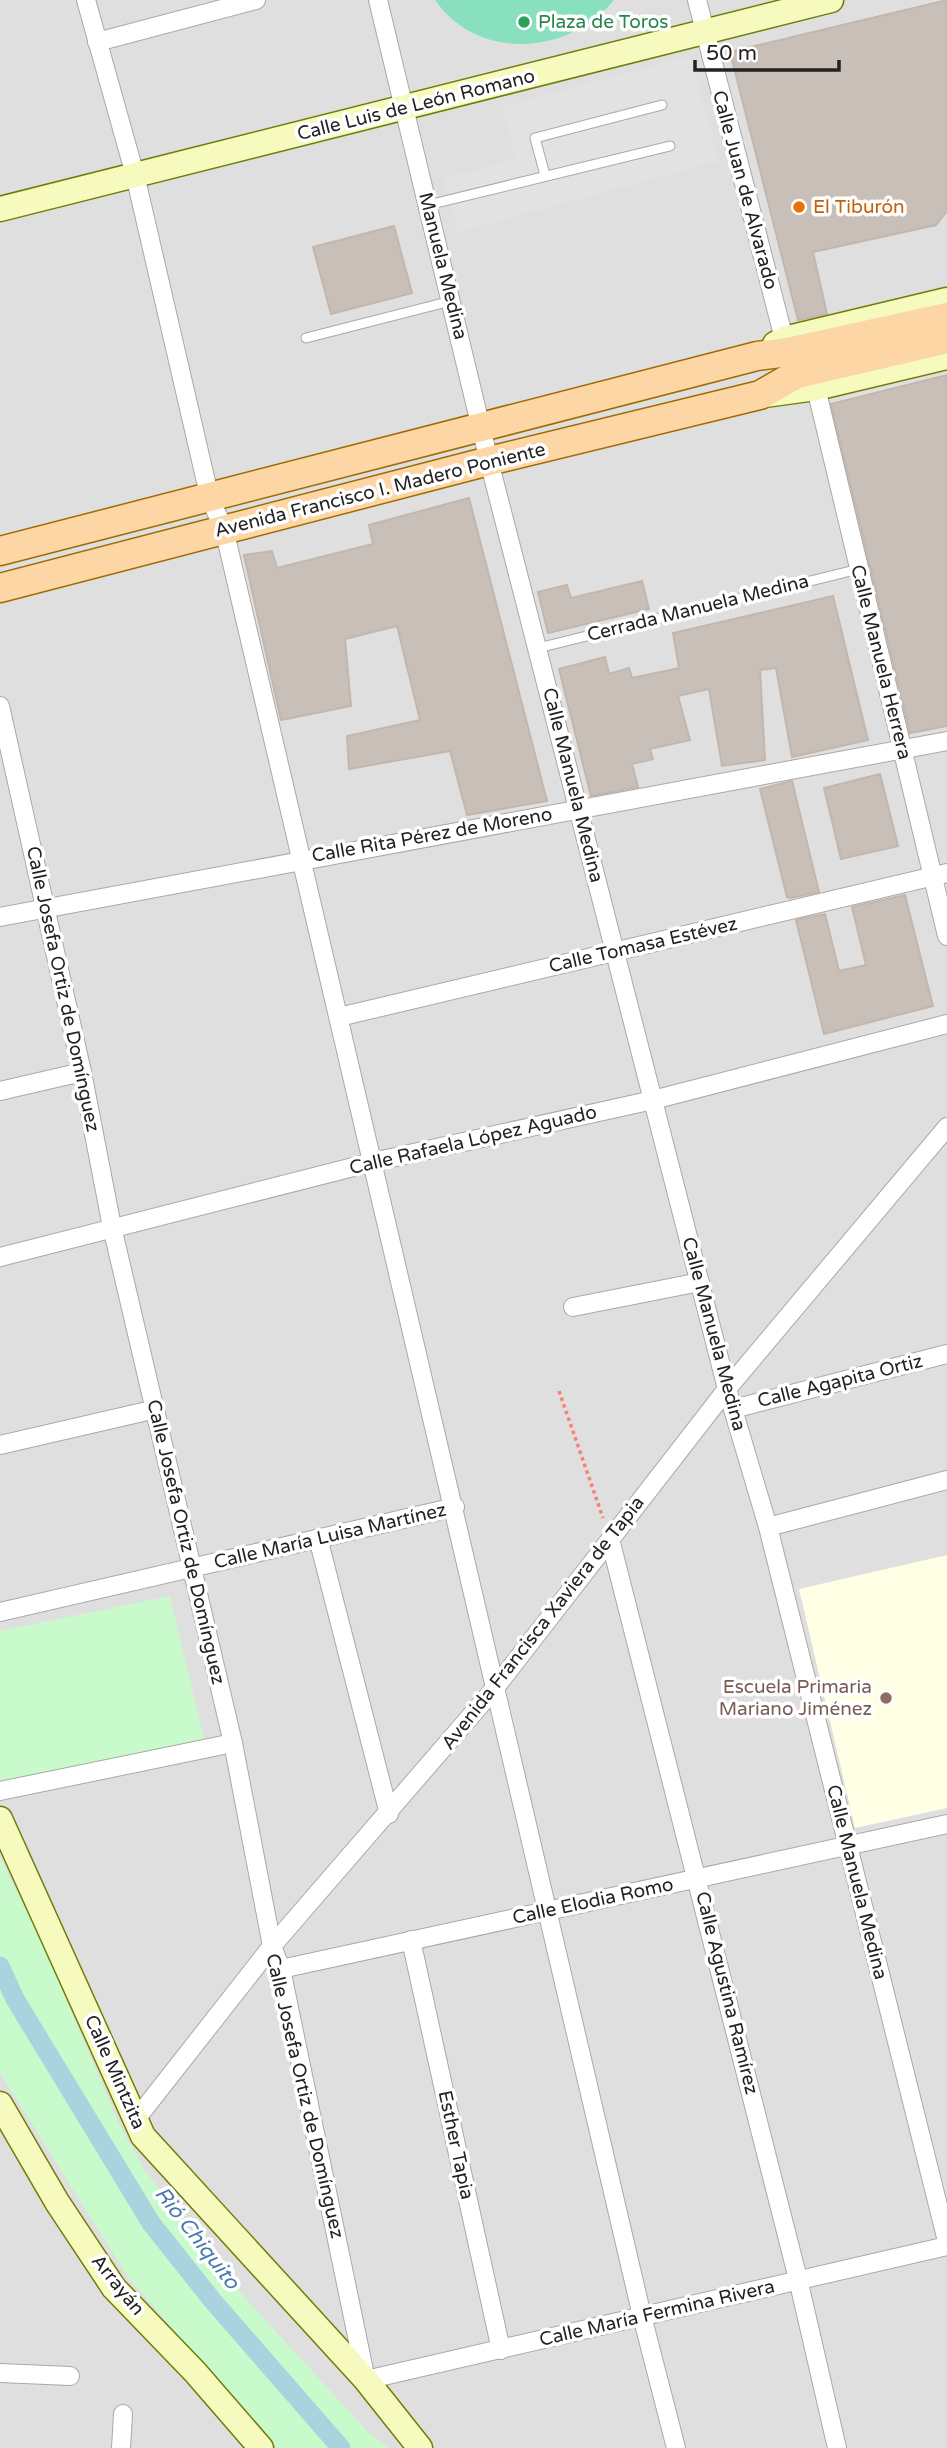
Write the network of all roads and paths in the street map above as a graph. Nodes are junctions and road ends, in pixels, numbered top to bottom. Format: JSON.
{"nodes":[{"id":1,"x":86,"y":0,"type":"edge"},
{"id":2,"x":256,"y":0,"type":"edge"},
{"id":3,"x":378,"y":0,"type":"edge"},
{"id":4,"x":697,"y":0,"type":"edge"},
{"id":5,"x":831,"y":0,"type":"edge"},
{"id":6,"x":705,"y":33,"type":"junction"},
{"id":7,"x":97,"y":42,"type":"junction"},
{"id":8,"x":662,"y":105,"type":"dead end"},
{"id":9,"x":404,"y":107,"type":"junction"},
{"id":10,"x":670,"y":146,"type":"dead end"},
{"id":11,"x":135,"y":175,"type":"junction"},
{"id":12,"x":545,"y":175,"type":"junction"},
{"id":13,"x":428,"y":205,"type":"junction"},
{"id":14,"x":0,"y":209,"type":"edge"},
{"id":15,"x":452,"y":301,"type":"junction"},
{"id":16,"x":946,"y":319,"type":"edge"},
{"id":17,"x":306,"y":338,"type":"dead end"},
{"id":18,"x":784,"y":339,"type":"junction"},
{"id":19,"x":757,"y":356,"type":"junction"},
{"id":20,"x":947,"y":357,"type":"edge"},
{"id":21,"x":816,"y":388,"type":"junction"},
{"id":22,"x":760,"y":395,"type":"junction"},
{"id":23,"x":482,"y":426,"type":"junction"},
{"id":24,"x":489,"y":461,"type":"junction"},
{"id":25,"x":210,"y":499,"type":"junction"},
{"id":26,"x":224,"y":529,"type":"junction"},
{"id":27,"x":0,"y":551,"type":"edge"},
{"id":28,"x":859,"y":569,"type":"junction"},
{"id":29,"x":0,"y":588,"type":"edge"},
{"id":30,"x":537,"y":648,"type":"junction"},
{"id":31,"x":0,"y":706,"type":"edge"},
{"id":32,"x":947,"y":741,"type":"edge"},
{"id":33,"x":902,"y":749,"type":"junction"},
{"id":34,"x":579,"y":808,"type":"junction"},
{"id":35,"x":302,"y":858,"type":"junction"},
{"id":36,"x":940,"y":875,"type":"edge"},
{"id":37,"x":46,"y":907,"type":"junction"},
{"id":38,"x":0,"y":916,"type":"edge"},
{"id":39,"x":947,"y":936,"type":"edge"},
{"id":40,"x":615,"y":952,"type":"junction"},
{"id":41,"x":340,"y":1017,"type":"junction"},
{"id":42,"x":947,"y":1024,"type":"edge"},
{"id":43,"x":82,"y":1072,"type":"junction"},
{"id":44,"x":0,"y":1091,"type":"edge"},
{"id":45,"x":653,"y":1100,"type":"junction"},
{"id":46,"x":947,"y":1127,"type":"edge"},
{"id":47,"x":373,"y":1161,"type":"junction"},
{"id":48,"x":112,"y":1227,"type":"junction"},
{"id":49,"x":0,"y":1257,"type":"edge"},
{"id":50,"x":701,"y":1282,"type":"junction"},
{"id":51,"x":573,"y":1307,"type":"dead end"},
{"id":52,"x":947,"y":1354,"type":"edge"},
{"id":53,"x":727,"y":1389,"type":"junction"},
{"id":54,"x":559,"y":1391,"type":"dead end"},
{"id":55,"x":156,"y":1409,"type":"junction"},
{"id":56,"x":733,"y":1409,"type":"junction"},
{"id":57,"x":0,"y":1445,"type":"edge"},
{"id":58,"x":947,"y":1480,"type":"edge"},
{"id":59,"x":455,"y":1507,"type":"junction"},
{"id":60,"x":768,"y":1527,"type":"junction"},
{"id":61,"x":318,"y":1538,"type":"junction"},
{"id":62,"x":610,"y":1539,"type":"junction"},
{"id":63,"x":191,"y":1570,"type":"junction"},
{"id":64,"x":0,"y":1612,"type":"edge"},
{"id":65,"x":495,"y":1688,"type":"junction"},
{"id":66,"x":233,"y":1743,"type":"junction"},
{"id":67,"x":0,"y":1791,"type":"edge"},
{"id":68,"x":389,"y":1814,"type":"junction"},
{"id":69,"x":0,"y":1819,"type":"edge"},
{"id":70,"x":947,"y":1824,"type":"edge"},
{"id":71,"x":848,"y":1845,"type":"junction"},
{"id":72,"x":698,"y":1878,"type":"junction"},
{"id":73,"x":550,"y":1910,"type":"junction"},
{"id":74,"x":411,"y":1941,"type":"junction"},
{"id":75,"x":272,"y":1946,"type":"junction"},
{"id":76,"x":281,"y":1969,"type":"junction"},
{"id":77,"x":0,"y":2104,"type":"edge"},
{"id":78,"x":137,"y":2118,"type":"junction"},
{"id":79,"x":947,"y":2244,"type":"edge"},
{"id":80,"x":798,"y":2279,"type":"junction"},
{"id":81,"x":642,"y":2316,"type":"junction"},
{"id":82,"x":501,"y":2350,"type":"junction"},
{"id":83,"x":0,"y":2372,"type":"edge"},
{"id":84,"x":70,"y":2376,"type":"dead end"},
{"id":85,"x":366,"y":2380,"type":"junction"},
{"id":86,"x":123,"y":2414,"type":"dead end"},
{"id":87,"x":121,"y":2448,"type":"edge"},
{"id":88,"x":261,"y":2448,"type":"edge"},
{"id":89,"x":420,"y":2448,"type":"edge"},
{"id":90,"x":676,"y":2448,"type":"edge"},
{"id":91,"x":837,"y":2448,"type":"edge"}],
"edges":[{"from":1,"to":7,"type":"street"},
{"from":2,"to":7,"type":"street"},
{"from":3,"to":9,"type":"street","name":"Manuela Medina"},
{"from":4,"to":6,"type":"street","name":"Calle Juan de Alvarado"},
{"from":5,"to":6,"type":"street","name":"Calle Luis de León Romano"},
{"from":6,"to":9,"type":"street","name":"Calle Luis de León Romano"},
{"from":6,"to":18,"type":"street","name":"Calle Juan de Alvarado"},
{"from":7,"to":11,"type":"street"},
{"from":8,"to":12,"type":"lane"},
{"from":9,"to":11,"type":"street","name":"Calle Luis de León Romano"},
{"from":9,"to":13,"type":"street","name":"Manuela Medina"},
{"from":10,"to":12,"type":"lane"},
{"from":11,"to":14,"type":"street","name":"Calle Luis de León Romano"},
{"from":11,"to":25,"type":"street"},
{"from":12,"to":13,"type":"lane"},
{"from":13,"to":15,"type":"street","name":"Manuela Medina"},
{"from":15,"to":17,"type":"lane"},
{"from":15,"to":23,"type":"street","name":"Manuela Medina"},
{"from":16,"to":18,"type":"street","name":"Avenida Francisco I. Madero Poniente"},
{"from":16,"to":19,"type":"main road","name":"Avenida Francisco I. Madero Poniente"},
{"from":16,"to":22,"type":"main road","name":"Avenida Francisco I. Madero Poniente"},
{"from":18,"to":19,"type":"street","name":"Avenida Francisco I. Madero Poniente"},
{"from":19,"to":23,"type":"main road","name":"Avenida Francisco I. Madero Poniente"},
{"from":20,"to":21,"type":"street","name":"Avenida Francisco I. Madero Poniente"},
{"from":21,"to":22,"type":"street","name":"Avenida Francisco I. Madero Poniente"},
{"from":21,"to":28,"type":"street","name":"Calle Manuela Herrera"},
{"from":22,"to":24,"type":"main road","name":"Avenida Francisco I. Madero Poniente"},
{"from":23,"to":24,"type":"street","name":"Calle Manuela Medina"},
{"from":23,"to":25,"type":"main road","name":"Avenida Francisco I. Madero Poniente"},
{"from":24,"to":26,"type":"main road","name":"Avenida Francisco I. Madero Poniente"},
{"from":24,"to":30,"type":"street","name":"Calle Manuela Medina"},
{"from":25,"to":26,"type":"street"},
{"from":25,"to":27,"type":"main road","name":"Avenida Francisco I. Madero Poniente"},
{"from":26,"to":29,"type":"main road","name":"Avenida Francisco I. Madero Poniente"},
{"from":26,"to":35,"type":"street"},
{"from":28,"to":30,"type":"lane","name":"Cerrada Manuela Medina"},
{"from":28,"to":33,"type":"street","name":"Calle Manuela Herrera"},
{"from":30,"to":34,"type":"street","name":"Calle Manuela Medina"},
{"from":31,"to":37,"type":"street","name":"Calle Josefa Ortiz de Domínguez"},
{"from":32,"to":33,"type":"street","name":"Calle Rita Pérez de Moreno"},
{"from":33,"to":34,"type":"street","name":"Calle Rita Pérez de Moreno"},
{"from":33,"to":36,"type":"street","name":"Calle Manuela Herrera"},
{"from":34,"to":35,"type":"street","name":"Calle Rita Pérez de Moreno"},
{"from":34,"to":40,"type":"street","name":"Calle Manuela Medina"},
{"from":35,"to":37,"type":"street","name":"Calle Rita Pérez de Moreno"},
{"from":35,"to":41,"type":"street"},
{"from":36,"to":39,"type":"street","name":"Calle Manuela Herrera"},
{"from":36,"to":40,"type":"street","name":"Calle Tomasa Estévez"},
{"from":37,"to":38,"type":"street","name":"Calle Rita Pérez de Moreno"},
{"from":37,"to":43,"type":"street","name":"Calle Josefa Ortiz de Domínguez"},
{"from":40,"to":41,"type":"street","name":"Calle Tomasa Estévez"},
{"from":40,"to":45,"type":"street","name":"Calle Manuela Medina"},
{"from":41,"to":47,"type":"street"},
{"from":42,"to":45,"type":"street","name":"Calle Rafaela López Aguado"},
{"from":43,"to":44,"type":"street"},
{"from":43,"to":48,"type":"street","name":"Calle Josefa Ortiz de Domínguez"},
{"from":45,"to":47,"type":"street","name":"Calle Rafaela López Aguado"},
{"from":45,"to":50,"type":"street","name":"Calle Manuela Medina"},
{"from":46,"to":53,"type":"street","name":"Avenida Francisca Xaviera de Tapia"},
{"from":47,"to":48,"type":"street","name":"Calle Rafaela López Aguado"},
{"from":47,"to":59,"type":"street"},
{"from":48,"to":49,"type":"street","name":"Calle Rafaela López Aguado"},
{"from":48,"to":55,"type":"street","name":"Calle Josefa Ortiz de Domínguez"},
{"from":50,"to":51,"type":"street"},
{"from":50,"to":53,"type":"street","name":"Calle Manuela Medina"},
{"from":52,"to":56,"type":"street","name":"Calle Agapita Ortiz"},
{"from":53,"to":56,"type":"street","name":"Calle Manuela Medina"},
{"from":53,"to":62,"type":"street","name":"Avenida Francisca Xaviera de Tapia"},
{"from":54,"to":62,"type":"path"},
{"from":55,"to":57,"type":"street"},
{"from":55,"to":63,"type":"street","name":"Calle Josefa Ortiz de Domínguez"},
{"from":56,"to":60,"type":"street","name":"Calle Manuela Medina"},
{"from":58,"to":60,"type":"street"},
{"from":59,"to":61,"type":"street","name":"Calle María Luisa Martínez"},
{"from":59,"to":65,"type":"street"},
{"from":60,"to":71,"type":"street","name":"Calle Manuela Medina"},
{"from":61,"to":63,"type":"street","name":"Calle María Luisa Martínez"},
{"from":61,"to":68,"type":"street"},
{"from":62,"to":65,"type":"street","name":"Avenida Francisca Xaviera de Tapia"},
{"from":62,"to":72,"type":"street","name":"Calle Agustina Ramírez"},
{"from":63,"to":64,"type":"street","name":"Calle María Luisa Martínez"},
{"from":63,"to":66,"type":"street","name":"Calle Josefa Ortiz de Domínguez"},
{"from":65,"to":68,"type":"street","name":"Avenida Francisca Xaviera de Tapia"},
{"from":65,"to":73,"type":"street"},
{"from":66,"to":67,"type":"street"},
{"from":66,"to":75,"type":"street","name":"Calle Josefa Ortiz de Domínguez"},
{"from":68,"to":75,"type":"street","name":"Avenida Francisca Xaviera de Tapia"},
{"from":69,"to":78,"type":"street","name":"Calle Mintzita"},
{"from":70,"to":71,"type":"street","name":"Calle Elodia Romo"},
{"from":71,"to":72,"type":"street","name":"Calle Elodia Romo"},
{"from":71,"to":79,"type":"street","name":"Calle Manuela Medina"},
{"from":72,"to":73,"type":"street","name":"Calle Elodia Romo"},
{"from":72,"to":80,"type":"street","name":"Calle Agustina Ramírez"},
{"from":73,"to":74,"type":"street","name":"Calle Elodia Romo"},
{"from":73,"to":81,"type":"street"},
{"from":74,"to":76,"type":"street","name":"Calle Elodia Romo"},
{"from":74,"to":82,"type":"street","name":"Esther Tapia"},
{"from":75,"to":76,"type":"street","name":"Calle Josefa Ortiz de Domínguez"},
{"from":75,"to":78,"type":"street","name":"Avenida Francisca Xaviera de Tapia"},
{"from":76,"to":85,"type":"street","name":"Calle Josefa Ortiz de Domínguez"},
{"from":77,"to":88,"type":"street","name":"Arrayán"},
{"from":78,"to":85,"type":"street","name":"Calle Mintzita"},
{"from":79,"to":80,"type":"street","name":"Calle María Fermina Rivera"},
{"from":80,"to":81,"type":"street","name":"Calle María Fermina Rivera"},
{"from":80,"to":91,"type":"street","name":"Calle Agustina Ramírez"},
{"from":81,"to":82,"type":"street","name":"Calle María Fermina Rivera"},
{"from":81,"to":90,"type":"street"},
{"from":82,"to":85,"type":"street","name":"Calle María Fermina Rivera"},
{"from":83,"to":84,"type":"street"},
{"from":85,"to":89,"type":"street","name":"Calle Mintzita"},
{"from":86,"to":87,"type":"street"}]}
